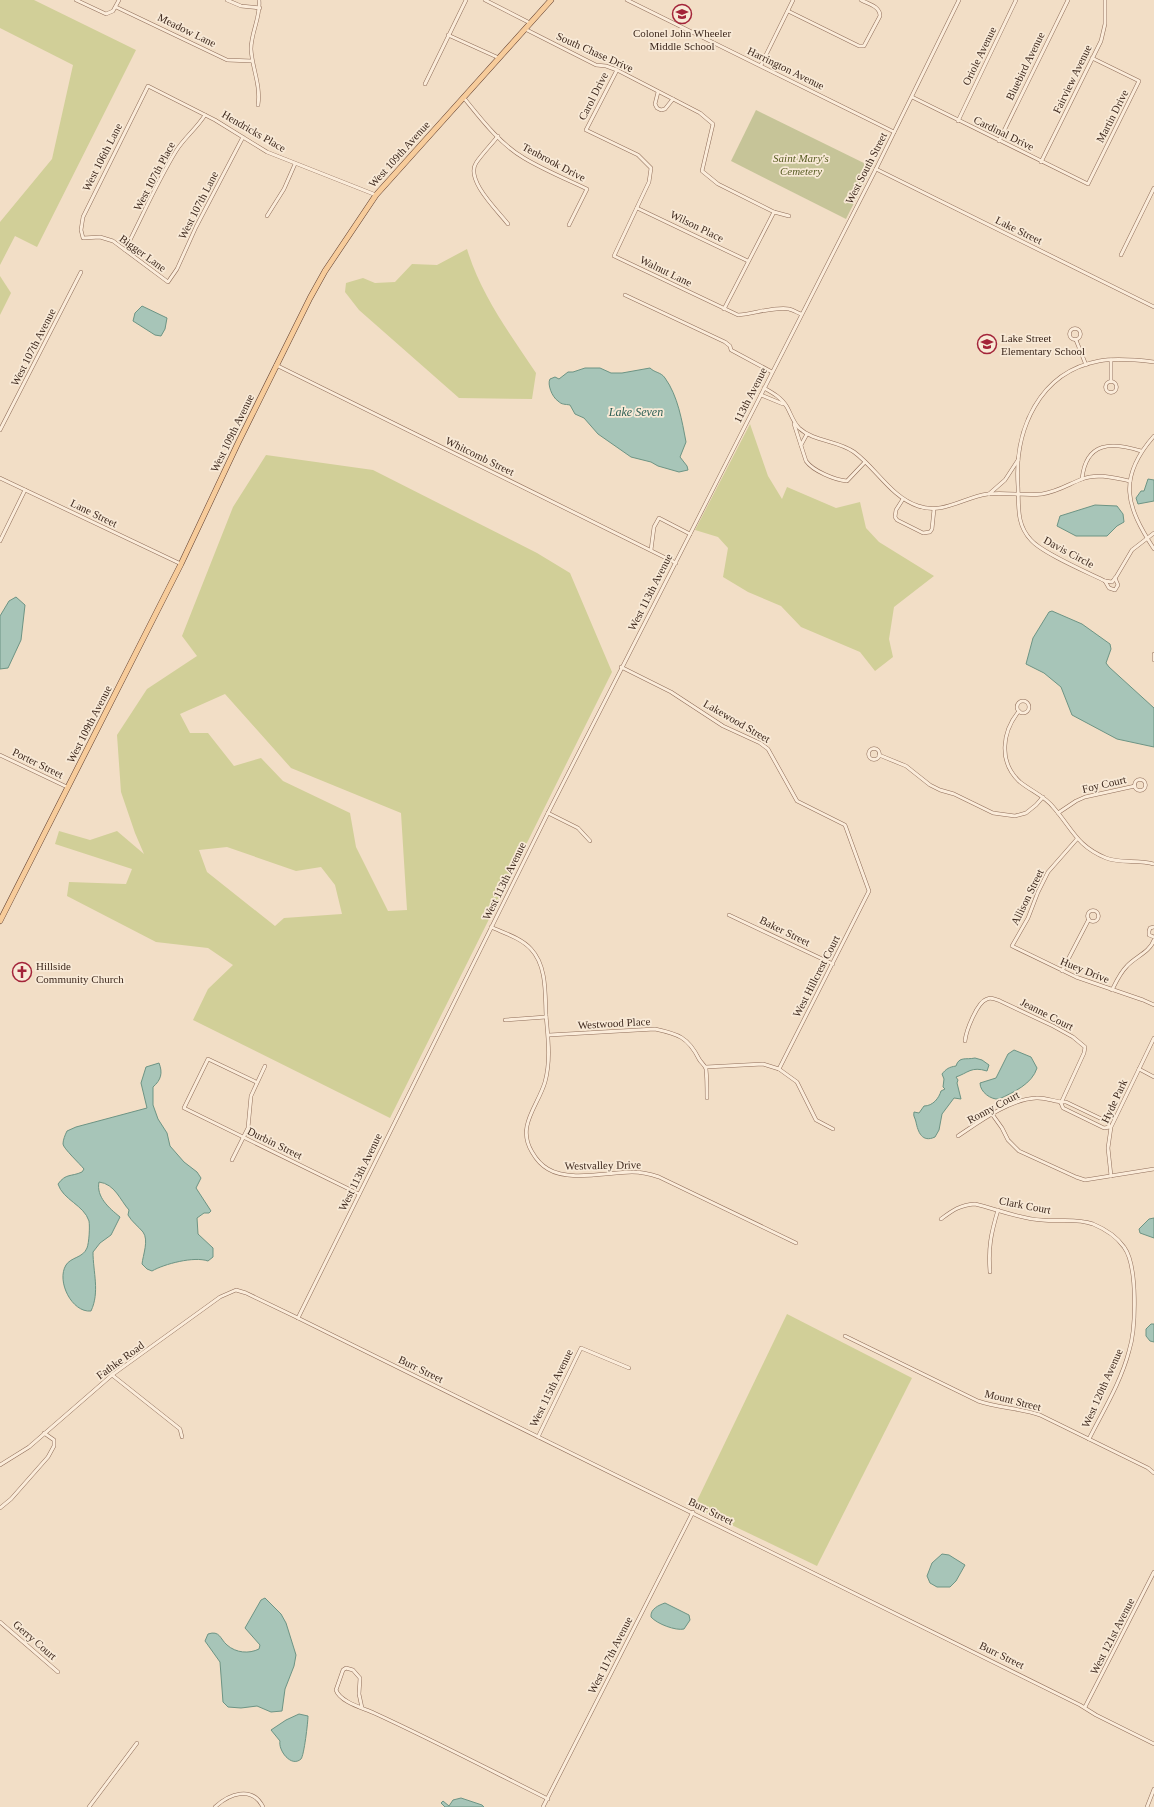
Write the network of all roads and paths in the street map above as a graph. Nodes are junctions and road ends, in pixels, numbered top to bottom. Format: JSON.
{"nodes":[{"id":1,"x":76,"y":0,"type":"edge"},
{"id":2,"x":119,"y":0,"type":"edge"},
{"id":3,"x":227,"y":0,"type":"edge"},
{"id":4,"x":259,"y":0,"type":"edge"},
{"id":5,"x":466,"y":0,"type":"edge"},
{"id":6,"x":485,"y":0,"type":"edge"},
{"id":7,"x":551,"y":0,"type":"edge"},
{"id":8,"x":627,"y":0,"type":"edge"},
{"id":9,"x":793,"y":0,"type":"edge"},
{"id":10,"x":861,"y":0,"type":"edge"},
{"id":11,"x":960,"y":0,"type":"edge"},
{"id":12,"x":1016,"y":0,"type":"edge"},
{"id":13,"x":1068,"y":0,"type":"edge"},
{"id":14,"x":1105,"y":0,"type":"edge"},
{"id":15,"x":116,"y":7,"type":"junction"},
{"id":16,"x":260,"y":8,"type":"junction"},
{"id":17,"x":788,"y":11,"type":"junction"},
{"id":18,"x":530,"y":23,"type":"junction"},
{"id":19,"x":525,"y":29,"type":"junction"},
{"id":20,"x":448,"y":35,"type":"junction"},
{"id":21,"x":499,"y":58,"type":"junction"},
{"id":22,"x":1092,"y":58,"type":"junction"},
{"id":23,"x":252,"y":61,"type":"junction"},
{"id":24,"x":761,"y":66,"type":"junction"},
{"id":25,"x":616,"y":70,"type":"junction"},
{"id":26,"x":425,"y":84,"type":"dead end"},
{"id":27,"x":148,"y":86,"type":"joint"},
{"id":28,"x":658,"y":92,"type":"junction"},
{"id":29,"x":463,"y":97,"type":"junction"},
{"id":30,"x":912,"y":97,"type":"junction"},
{"id":31,"x":673,"y":99,"type":"junction"},
{"id":32,"x":258,"y":105,"type":"dead end"},
{"id":33,"x":205,"y":115,"type":"junction"},
{"id":34,"x":958,"y":121,"type":"junction"},
{"id":35,"x":894,"y":132,"type":"junction"},
{"id":36,"x":498,"y":136,"type":"junction"},
{"id":37,"x":243,"y":137,"type":"junction"},
{"id":38,"x":999,"y":141,"type":"junction"},
{"id":39,"x":1041,"y":162,"type":"junction"},
{"id":40,"x":295,"y":164,"type":"junction"},
{"id":41,"x":651,"y":168,"type":"joint"},
{"id":42,"x":876,"y":169,"type":"junction"},
{"id":43,"x":1088,"y":184,"type":"joint"},
{"id":44,"x":1154,"y":188,"type":"edge"},
{"id":45,"x":376,"y":195,"type":"junction"},
{"id":46,"x":637,"y":208,"type":"junction"},
{"id":47,"x":774,"y":212,"type":"junction"},
{"id":48,"x":267,"y":216,"type":"dead end"},
{"id":49,"x":788,"y":216,"type":"dead end"},
{"id":50,"x":508,"y":224,"type":"dead end"},
{"id":51,"x":569,"y":225,"type":"dead end"},
{"id":52,"x":83,"y":238,"type":"joint"},
{"id":53,"x":125,"y":250,"type":"junction"},
{"id":54,"x":1121,"y":255,"type":"dead end"},
{"id":55,"x":748,"y":261,"type":"junction"},
{"id":56,"x":81,"y":272,"type":"dead end"},
{"id":57,"x":168,"y":282,"type":"joint"},
{"id":58,"x":626,"y":295,"type":"dead end"},
{"id":59,"x":1154,"y":307,"type":"edge"},
{"id":60,"x":724,"y":309,"type":"junction"},
{"id":61,"x":801,"y":314,"type":"junction"},
{"id":62,"x":1076,"y":340,"type":"dead end"},
{"id":63,"x":786,"y":343,"type":"joint"},
{"id":64,"x":1111,"y":360,"type":"junction"},
{"id":65,"x":1154,"y":362,"type":"edge"},
{"id":66,"x":1086,"y":365,"type":"junction"},
{"id":67,"x":276,"y":366,"type":"junction"},
{"id":68,"x":772,"y":372,"type":"junction"},
{"id":69,"x":1111,"y":381,"type":"dead end"},
{"id":70,"x":764,"y":388,"type":"junction"},
{"id":71,"x":761,"y":395,"type":"junction"},
{"id":72,"x":785,"y":404,"type":"junction"},
{"id":73,"x":792,"y":418,"type":"junction"},
{"id":74,"x":0,"y":430,"type":"edge"},
{"id":75,"x":807,"y":434,"type":"junction"},
{"id":76,"x":1154,"y":436,"type":"edge"},
{"id":77,"x":801,"y":446,"type":"junction"},
{"id":78,"x":1141,"y":451,"type":"junction"},
{"id":79,"x":730,"y":456,"type":"joint"},
{"id":80,"x":1019,"y":459,"type":"junction"},
{"id":81,"x":865,"y":462,"type":"junction"},
{"id":82,"x":0,"y":478,"type":"edge"},
{"id":83,"x":1082,"y":479,"type":"junction"},
{"id":84,"x":1130,"y":481,"type":"junction"},
{"id":85,"x":25,"y":490,"type":"junction"},
{"id":86,"x":989,"y":494,"type":"junction"},
{"id":87,"x":1018,"y":495,"type":"junction"},
{"id":88,"x":903,"y":499,"type":"junction"},
{"id":89,"x":934,"y":509,"type":"junction"},
{"id":90,"x":1154,"y":533,"type":"edge"},
{"id":91,"x":690,"y":534,"type":"junction"},
{"id":92,"x":1147,"y":538,"type":"junction"},
{"id":93,"x":0,"y":541,"type":"edge"},
{"id":94,"x":1154,"y":549,"type":"edge"},
{"id":95,"x":651,"y":550,"type":"junction"},
{"id":96,"x":676,"y":563,"type":"junction"},
{"id":97,"x":181,"y":564,"type":"junction"},
{"id":98,"x":1115,"y":578,"type":"junction"},
{"id":99,"x":1105,"y":581,"type":"junction"},
{"id":100,"x":1154,"y":654,"type":"edge"},
{"id":101,"x":1154,"y":660,"type":"edge"},
{"id":102,"x":621,"y":667,"type":"junction"},
{"id":103,"x":1018,"y":711,"type":"dead end"},
{"id":104,"x":0,"y":755,"type":"edge"},
{"id":105,"x":879,"y":755,"type":"dead end"},
{"id":106,"x":1135,"y":786,"type":"dead end"},
{"id":107,"x":68,"y":788,"type":"junction"},
{"id":108,"x":1043,"y":797,"type":"junction"},
{"id":109,"x":548,"y":813,"type":"junction"},
{"id":110,"x":1058,"y":814,"type":"junction"},
{"id":111,"x":1077,"y":839,"type":"junction"},
{"id":112,"x":590,"y":841,"type":"dead end"},
{"id":113,"x":1154,"y":864,"type":"edge"},
{"id":114,"x":869,"y":891,"type":"joint"},
{"id":115,"x":729,"y":915,"type":"dead end"},
{"id":116,"x":1089,"y":919,"type":"dead end"},
{"id":117,"x":0,"y":921,"type":"edge"},
{"id":118,"x":491,"y":927,"type":"junction"},
{"id":119,"x":1154,"y":927,"type":"edge"},
{"id":120,"x":1154,"y":937,"type":"edge"},
{"id":121,"x":1154,"y":940,"type":"edge"},
{"id":122,"x":1012,"y":946,"type":"joint"},
{"id":123,"x":833,"y":964,"type":"junction"},
{"id":124,"x":1062,"y":971,"type":"junction"},
{"id":125,"x":1112,"y":990,"type":"junction"},
{"id":126,"x":1154,"y":1005,"type":"edge"},
{"id":127,"x":546,"y":1017,"type":"junction"},
{"id":128,"x":505,"y":1020,"type":"dead end"},
{"id":129,"x":549,"y":1035,"type":"junction"},
{"id":130,"x":1154,"y":1038,"type":"edge"},
{"id":131,"x":965,"y":1041,"type":"dead end"},
{"id":132,"x":265,"y":1066,"type":"dead end"},
{"id":133,"x":706,"y":1067,"type":"junction"},
{"id":134,"x":779,"y":1069,"type":"junction"},
{"id":135,"x":1139,"y":1069,"type":"junction"},
{"id":136,"x":1154,"y":1077,"type":"edge"},
{"id":137,"x":256,"y":1082,"type":"junction"},
{"id":138,"x":708,"y":1098,"type":"dead end"},
{"id":139,"x":1061,"y":1103,"type":"junction"},
{"id":140,"x":992,"y":1114,"type":"junction"},
{"id":141,"x":1110,"y":1127,"type":"junction"},
{"id":142,"x":833,"y":1129,"type":"dead end"},
{"id":143,"x":958,"y":1136,"type":"dead end"},
{"id":144,"x":243,"y":1137,"type":"junction"},
{"id":145,"x":232,"y":1160,"type":"dead end"},
{"id":146,"x":1154,"y":1169,"type":"edge"},
{"id":147,"x":1111,"y":1176,"type":"junction"},
{"id":148,"x":359,"y":1194,"type":"junction"},
{"id":149,"x":998,"y":1210,"type":"junction"},
{"id":150,"x":941,"y":1219,"type":"dead end"},
{"id":151,"x":796,"y":1243,"type":"dead end"},
{"id":152,"x":1125,"y":1248,"type":"joint"},
{"id":153,"x":990,"y":1272,"type":"dead end"},
{"id":154,"x":259,"y":1299,"type":"joint"},
{"id":155,"x":298,"y":1318,"type":"junction"},
{"id":156,"x":845,"y":1336,"type":"dead end"},
{"id":157,"x":629,"y":1368,"type":"dead end"},
{"id":158,"x":112,"y":1375,"type":"junction"},
{"id":159,"x":44,"y":1432,"type":"junction"},
{"id":160,"x":182,"y":1437,"type":"dead end"},
{"id":161,"x":538,"y":1437,"type":"junction"},
{"id":162,"x":1089,"y":1440,"type":"junction"},
{"id":163,"x":0,"y":1465,"type":"edge"},
{"id":164,"x":1154,"y":1473,"type":"edge"},
{"id":165,"x":0,"y":1508,"type":"edge"},
{"id":166,"x":692,"y":1512,"type":"junction"},
{"id":167,"x":1154,"y":1572,"type":"edge"},
{"id":168,"x":0,"y":1622,"type":"edge"},
{"id":169,"x":58,"y":1672,"type":"dead end"},
{"id":170,"x":1086,"y":1707,"type":"junction"},
{"id":171,"x":362,"y":1708,"type":"junction"},
{"id":172,"x":137,"y":1743,"type":"dead end"},
{"id":173,"x":1154,"y":1744,"type":"edge"},
{"id":174,"x":1154,"y":1789,"type":"edge"},
{"id":175,"x":548,"y":1799,"type":"junction"},
{"id":176,"x":89,"y":1807,"type":"edge"},
{"id":177,"x":215,"y":1807,"type":"edge"},
{"id":178,"x":263,"y":1807,"type":"edge"},
{"id":179,"x":543,"y":1807,"type":"edge"},
{"id":180,"x":1147,"y":1807,"type":"edge"}],
"edges":[{"from":1,"to":15,"type":"street"},
{"from":2,"to":15,"type":"street"},
{"from":3,"to":16,"type":"street"},
{"from":4,"to":16,"type":"street"},
{"from":5,"to":20,"type":"street"},
{"from":6,"to":18,"type":"street"},
{"from":7,"to":18,"type":"main road","name":"West 109th Avenue"},
{"from":8,"to":24,"type":"street","name":"Harrington Avenue"},
{"from":9,"to":17,"type":"street"},
{"from":10,"to":17,"type":"street"},
{"from":11,"to":30,"type":"street","name":"West South Street"},
{"from":12,"to":34,"type":"street","name":"Oriole Avenue"},
{"from":13,"to":38,"type":"street","name":"Bluebird Avenue"},
{"from":14,"to":22,"type":"street","name":"Fairview Avenue"},
{"from":15,"to":23,"type":"street","name":"Meadow Lane"},
{"from":16,"to":23,"type":"street"},
{"from":17,"to":24,"type":"street"},
{"from":18,"to":19,"type":"main road","name":"West 109th Avenue"},
{"from":19,"to":21,"type":"main road","name":"West 109th Avenue"},
{"from":19,"to":25,"type":"street","name":"South Chase Drive"},
{"from":20,"to":21,"type":"street"},
{"from":20,"to":26,"type":"street"},
{"from":21,"to":29,"type":"main road","name":"West 109th Avenue"},
{"from":22,"to":39,"type":"street","name":"Fairview Avenue"},
{"from":22,"to":43,"type":"street","name":"Martin Drive"},
{"from":23,"to":32,"type":"street"},
{"from":24,"to":35,"type":"street","name":"Harrington Avenue"},
{"from":25,"to":28,"type":"street","name":"South Chase Drive"},
{"from":25,"to":41,"type":"street","name":"Carol Drive"},
{"from":27,"to":33,"type":"street","name":"Hendricks Place"},
{"from":27,"to":52,"type":"street","name":"West 106th Lane"},
{"from":28,"to":31,"type":"street","name":"South Chase Drive"},
{"from":28,"to":31,"type":"street"},
{"from":29,"to":36,"type":"street","name":"Tenbrook Drive"},
{"from":29,"to":45,"type":"main road","name":"West 109th Avenue"},
{"from":30,"to":34,"type":"street","name":"Cardinal Drive"},
{"from":30,"to":35,"type":"street","name":"West South Street"},
{"from":31,"to":47,"type":"street","name":"South Chase Drive"},
{"from":33,"to":37,"type":"street","name":"Hendricks Place"},
{"from":33,"to":53,"type":"street","name":"West 107th Place"},
{"from":34,"to":38,"type":"street","name":"Cardinal Drive"},
{"from":35,"to":42,"type":"street","name":"West South Street"},
{"from":36,"to":50,"type":"street"},
{"from":36,"to":51,"type":"street","name":"Tenbrook Drive"},
{"from":37,"to":40,"type":"street","name":"Hendricks Place"},
{"from":37,"to":57,"type":"street","name":"West 107th Lane"},
{"from":38,"to":39,"type":"street","name":"Cardinal Drive"},
{"from":39,"to":43,"type":"street","name":"Cardinal Drive"},
{"from":40,"to":45,"type":"street","name":"Hendricks Place"},
{"from":40,"to":48,"type":"street"},
{"from":41,"to":46,"type":"street","name":"Walnut Lane"},
{"from":42,"to":59,"type":"street","name":"Lake Street"},
{"from":42,"to":61,"type":"street","name":"West South Street"},
{"from":44,"to":54,"type":"street"},
{"from":45,"to":67,"type":"main road","name":"West 109th Avenue"},
{"from":46,"to":55,"type":"street","name":"Wilson Place"},
{"from":46,"to":60,"type":"street","name":"Walnut Lane"},
{"from":47,"to":49,"type":"street","name":"South Chase Drive"},
{"from":47,"to":55,"type":"street"},
{"from":52,"to":53,"type":"street","name":"Bigger Lane"},
{"from":53,"to":57,"type":"street","name":"Bigger Lane"},
{"from":55,"to":60,"type":"street"},
{"from":56,"to":74,"type":"street","name":"West 107th Avenue"},
{"from":58,"to":68,"type":"street"},
{"from":60,"to":61,"type":"street","name":"Walnut Lane"},
{"from":61,"to":63,"type":"street","name":"West South Street"},
{"from":62,"to":66,"type":"street"},
{"from":63,"to":68,"type":"street","name":"113th Avenue"},
{"from":64,"to":65,"type":"street","name":"Davis Circle"},
{"from":64,"to":66,"type":"street","name":"Davis Circle"},
{"from":64,"to":69,"type":"street"},
{"from":66,"to":80,"type":"street","name":"Davis Circle"},
{"from":67,"to":95,"type":"street","name":"Whitcomb Street"},
{"from":67,"to":97,"type":"main road","name":"West 109th Avenue"},
{"from":68,"to":70,"type":"street","name":"113th Avenue"},
{"from":70,"to":71,"type":"street","name":"113th Avenue"},
{"from":70,"to":72,"type":"street"},
{"from":71,"to":72,"type":"street"},
{"from":71,"to":79,"type":"street","name":"113th Avenue"},
{"from":72,"to":73,"type":"street"},
{"from":73,"to":75,"type":"street"},
{"from":73,"to":77,"type":"street"},
{"from":75,"to":77,"type":"street"},
{"from":75,"to":81,"type":"street"},
{"from":76,"to":78,"type":"street"},
{"from":77,"to":81,"type":"street"},
{"from":78,"to":83,"type":"street"},
{"from":78,"to":84,"type":"street"},
{"from":79,"to":91,"type":"street","name":"West 113th Avenue"},
{"from":80,"to":86,"type":"street","name":"Davis Circle"},
{"from":80,"to":87,"type":"street","name":"Davis Circle"},
{"from":81,"to":88,"type":"street"},
{"from":82,"to":85,"type":"street","name":"Lane Street"},
{"from":83,"to":84,"type":"street"},
{"from":83,"to":87,"type":"street"},
{"from":84,"to":92,"type":"street"},
{"from":85,"to":93,"type":"street"},
{"from":85,"to":97,"type":"street","name":"Lane Street"},
{"from":86,"to":87,"type":"street"},
{"from":86,"to":89,"type":"street"},
{"from":87,"to":99,"type":"street","name":"Davis Circle"},
{"from":88,"to":89,"type":"street"},
{"from":88,"to":89,"type":"street"},
{"from":90,"to":92,"type":"street"},
{"from":91,"to":95,"type":"street"},
{"from":91,"to":96,"type":"street","name":"West 113th Avenue"},
{"from":92,"to":94,"type":"street"},
{"from":92,"to":98,"type":"street"},
{"from":95,"to":96,"type":"street","name":"Whitcomb Street"},
{"from":96,"to":102,"type":"street","name":"West 113th Avenue"},
{"from":97,"to":107,"type":"main road","name":"West 109th Avenue"},
{"from":98,"to":99,"type":"street","name":"Davis Circle"},
{"from":98,"to":99,"type":"street"},
{"from":100,"to":101,"type":"street"},
{"from":102,"to":109,"type":"street","name":"West 113th Avenue"},
{"from":102,"to":114,"type":"street","name":"Lakewood Street"},
{"from":103,"to":108,"type":"street"},
{"from":104,"to":107,"type":"street","name":"Porter Street"},
{"from":105,"to":108,"type":"street"},
{"from":106,"to":110,"type":"street","name":"Foy Court"},
{"from":107,"to":117,"type":"main road","name":"West 109th Avenue"},
{"from":108,"to":110,"type":"street"},
{"from":109,"to":112,"type":"street"},
{"from":109,"to":118,"type":"street","name":"West 113th Avenue"},
{"from":110,"to":111,"type":"street"},
{"from":111,"to":113,"type":"street"},
{"from":111,"to":122,"type":"street","name":"Allison Street"},
{"from":114,"to":123,"type":"street","name":"West Hillcrest Court"},
{"from":115,"to":123,"type":"street","name":"Baker Street"},
{"from":116,"to":124,"type":"street"},
{"from":118,"to":127,"type":"street","name":"Westvalley Drive"},
{"from":118,"to":148,"type":"street","name":"West 113th Avenue"},
{"from":119,"to":120,"type":"street"},
{"from":121,"to":125,"type":"street"},
{"from":122,"to":124,"type":"street","name":"Huey Drive"},
{"from":123,"to":134,"type":"street","name":"West Hillcrest Court"},
{"from":124,"to":125,"type":"street","name":"Huey Drive"},
{"from":125,"to":126,"type":"street","name":"Huey Drive"},
{"from":127,"to":128,"type":"street"},
{"from":127,"to":129,"type":"street","name":"Westvalley Drive"},
{"from":129,"to":133,"type":"street","name":"Westwood Place"},
{"from":129,"to":151,"type":"street","name":"Westvalley Drive"},
{"from":130,"to":135,"type":"street","name":"Hyde Park"},
{"from":131,"to":139,"type":"street","name":"Jeanne Court"},
{"from":132,"to":137,"type":"street"},
{"from":133,"to":134,"type":"street"},
{"from":133,"to":138,"type":"street","name":"Westwood Place"},
{"from":134,"to":142,"type":"street"},
{"from":135,"to":136,"type":"street"},
{"from":135,"to":141,"type":"street","name":"Hyde Park"},
{"from":137,"to":144,"type":"street"},
{"from":137,"to":144,"type":"street","name":"Durbin Street"},
{"from":139,"to":140,"type":"street","name":"Ronny Court"},
{"from":139,"to":141,"type":"street","name":"Ronny Court"},
{"from":139,"to":141,"type":"street","name":"Ronny Court"},
{"from":140,"to":143,"type":"street","name":"Ronny Court"},
{"from":140,"to":147,"type":"street"},
{"from":141,"to":147,"type":"street","name":"Hyde Park"},
{"from":144,"to":145,"type":"street"},
{"from":144,"to":148,"type":"street","name":"Durbin Street"},
{"from":146,"to":147,"type":"street"},
{"from":148,"to":155,"type":"street","name":"West 113th Avenue"},
{"from":149,"to":150,"type":"street","name":"Clark Court"},
{"from":149,"to":152,"type":"street","name":"Clark Court"},
{"from":149,"to":153,"type":"street"},
{"from":152,"to":162,"type":"street","name":"West 120th Avenue"},
{"from":154,"to":155,"type":"street","name":"Burr Street"},
{"from":154,"to":158,"type":"street","name":"Fathke Road"},
{"from":155,"to":161,"type":"street","name":"Burr Street"},
{"from":156,"to":162,"type":"street","name":"Mount Street"},
{"from":157,"to":161,"type":"street","name":"West 115th Avenue"},
{"from":158,"to":159,"type":"street","name":"Fathke Road"},
{"from":158,"to":160,"type":"street"},
{"from":159,"to":163,"type":"street","name":"Fathke Road"},
{"from":159,"to":165,"type":"street"},
{"from":161,"to":166,"type":"street","name":"Burr Street"},
{"from":162,"to":164,"type":"street","name":"Mount Street"},
{"from":166,"to":170,"type":"street","name":"Burr Street"},
{"from":166,"to":175,"type":"street","name":"West 117th Avenue"},
{"from":167,"to":170,"type":"street","name":"West 121st Avenue"},
{"from":168,"to":169,"type":"street","name":"Gerry Court"},
{"from":170,"to":173,"type":"street","name":"Burr Street"},
{"from":171,"to":171,"type":"street"},
{"from":171,"to":175,"type":"street"},
{"from":172,"to":176,"type":"street"},
{"from":174,"to":180,"type":"street"},
{"from":175,"to":179,"type":"street","name":"West 117th Avenue"},
{"from":177,"to":178,"type":"street"}]}
